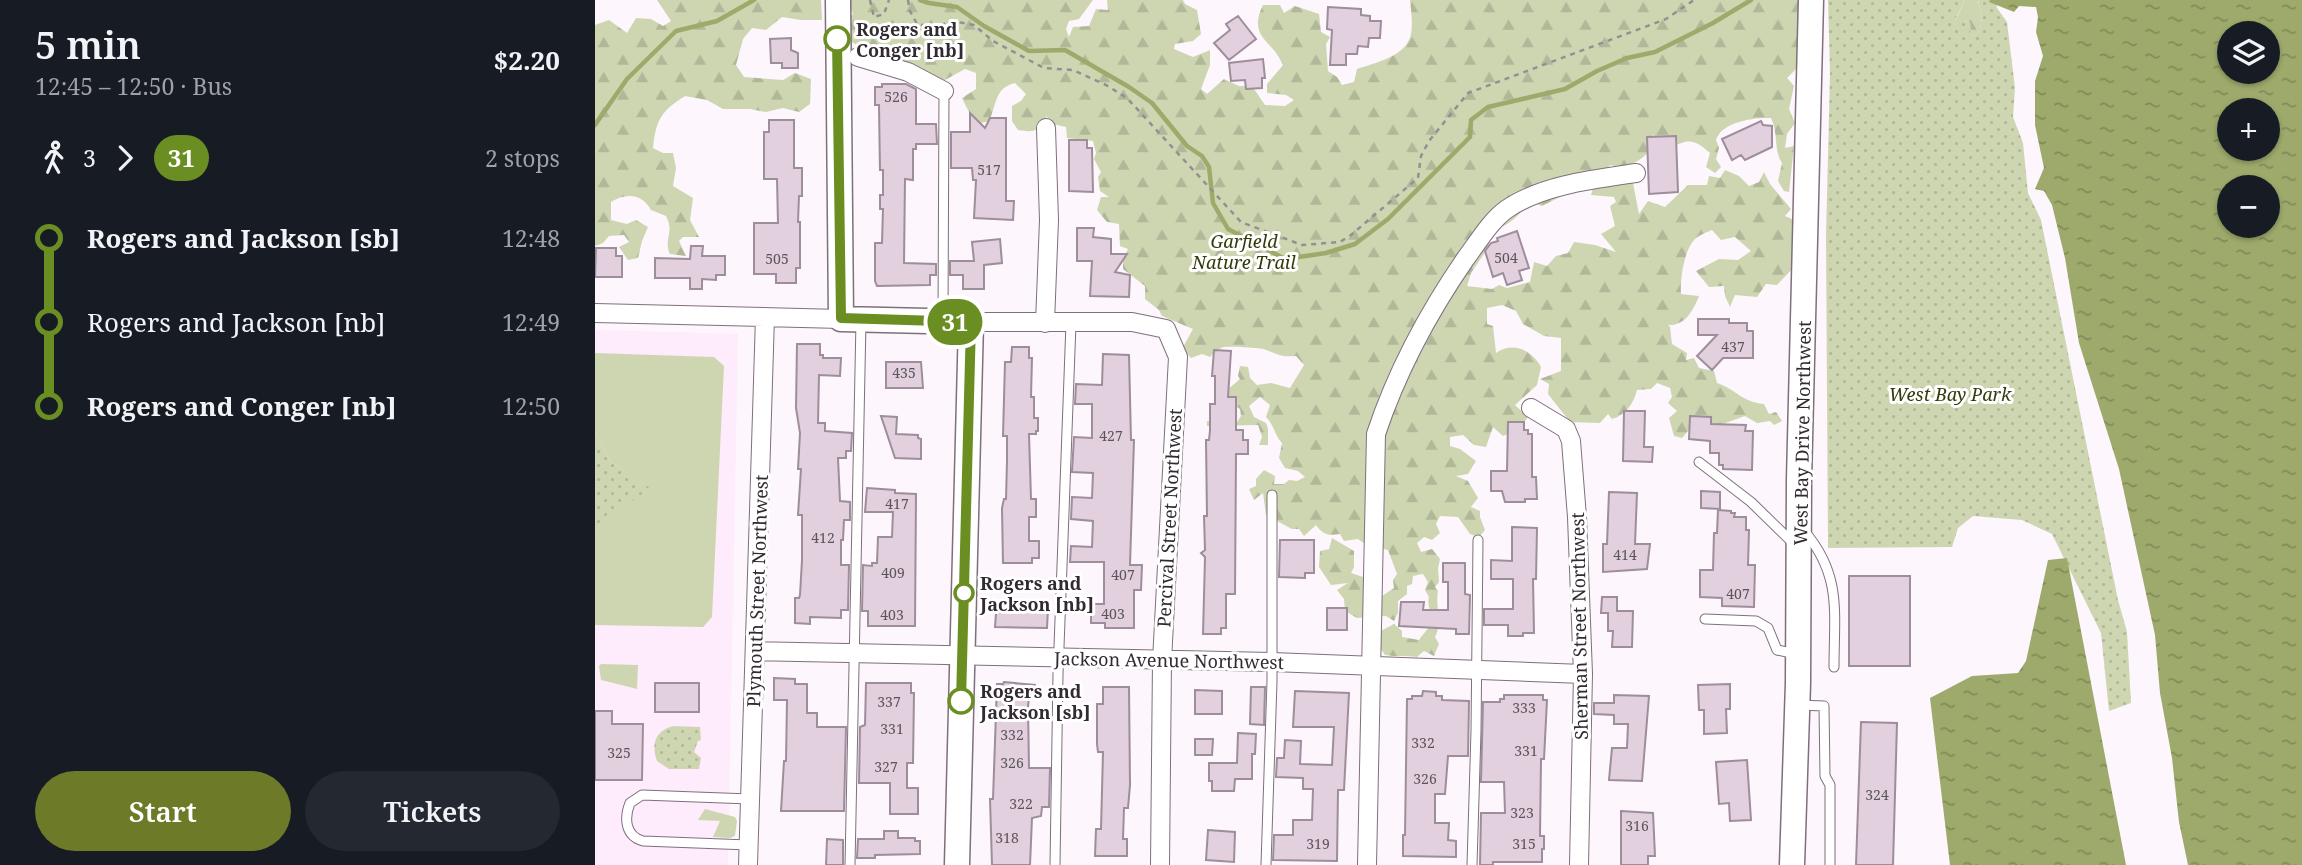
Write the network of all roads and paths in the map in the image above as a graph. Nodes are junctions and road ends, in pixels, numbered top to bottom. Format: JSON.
{"nodes":[{"id":1,"x":838,"y":0,"type":"edge"},
{"id":2,"x":870,"y":0,"type":"edge"},
{"id":3,"x":889,"y":0,"type":"edge"},
{"id":4,"x":908,"y":0,"type":"edge"},
{"id":5,"x":1694,"y":0,"type":"edge"},
{"id":6,"x":1811,"y":0,"type":"edge"},
{"id":7,"x":858,"y":57,"type":"dead end"},
{"id":8,"x":944,"y":91,"type":"joint"},
{"id":9,"x":1046,"y":128,"type":"dead end"},
{"id":10,"x":1636,"y":173,"type":"dead end"},
{"id":11,"x":595,"y":313,"type":"edge"},
{"id":12,"x":765,"y":317,"type":"junction"},
{"id":13,"x":851,"y":319,"type":"junction"},
{"id":14,"x":943,"y":321,"type":"junction"},
{"id":15,"x":971,"y":322,"type":"junction"},
{"id":16,"x":1045,"y":323,"type":"junction"},
{"id":17,"x":1071,"y":323,"type":"junction"},
{"id":18,"x":1531,"y":408,"type":"dead end"},
{"id":19,"x":1699,"y":462,"type":"dead end"},
{"id":20,"x":1272,"y":495,"type":"dead end"},
{"id":21,"x":1799,"y":537,"type":"junction"},
{"id":22,"x":1478,"y":540,"type":"dead end"},
{"id":23,"x":1705,"y":619,"type":"dead end"},
{"id":24,"x":756,"y":651,"type":"junction"},
{"id":25,"x":854,"y":652,"type":"junction"},
{"id":26,"x":1798,"y":654,"type":"junction"},
{"id":27,"x":962,"y":655,"type":"junction"},
{"id":28,"x":1059,"y":658,"type":"junction"},
{"id":29,"x":1162,"y":661,"type":"junction"},
{"id":30,"x":1272,"y":663,"type":"junction"},
{"id":31,"x":1373,"y":666,"type":"junction"},
{"id":32,"x":1834,"y":667,"type":"dead end"},
{"id":33,"x":1476,"y":671,"type":"junction"},
{"id":34,"x":1583,"y":674,"type":"junction"},
{"id":35,"x":1797,"y":705,"type":"junction"},
{"id":36,"x":750,"y":799,"type":"junction"},
{"id":37,"x":749,"y":845,"type":"junction"},
{"id":38,"x":748,"y":865,"type":"edge"},
{"id":39,"x":850,"y":865,"type":"edge"},
{"id":40,"x":957,"y":865,"type":"edge"},
{"id":41,"x":1055,"y":865,"type":"edge"},
{"id":42,"x":1160,"y":865,"type":"edge"},
{"id":43,"x":1266,"y":865,"type":"edge"},
{"id":44,"x":1367,"y":865,"type":"edge"},
{"id":45,"x":1472,"y":865,"type":"edge"},
{"id":46,"x":1579,"y":865,"type":"edge"},
{"id":47,"x":1792,"y":865,"type":"edge"},
{"id":48,"x":1830,"y":865,"type":"edge"}],
"edges":[{"from":1,"to":13,"type":"street"},
{"from":2,"to":3,"type":"path"},
{"from":4,"to":5,"type":"path"},
{"from":6,"to":21,"type":"street","name":"West Bay Drive Northwest"},
{"from":7,"to":8,"type":"street"},
{"from":8,"to":14,"type":"lane"},
{"from":9,"to":16,"type":"street"},
{"from":10,"to":31,"type":"street"},
{"from":11,"to":12,"type":"street"},
{"from":12,"to":13,"type":"street"},
{"from":12,"to":24,"type":"street","name":"Plymouth Street Northwest"},
{"from":13,"to":14,"type":"street"},
{"from":13,"to":25,"type":"lane"},
{"from":14,"to":15,"type":"street"},
{"from":15,"to":16,"type":"street"},
{"from":15,"to":27,"type":"street"},
{"from":16,"to":17,"type":"street"},
{"from":17,"to":28,"type":"lane"},
{"from":17,"to":29,"type":"street","name":"Percival Street Northwest"},
{"from":18,"to":34,"type":"street","name":"Sherman Street Northwest"},
{"from":19,"to":21,"type":"lane"},
{"from":20,"to":30,"type":"lane"},
{"from":21,"to":26,"type":"street","name":"West Bay Drive Northwest"},
{"from":21,"to":32,"type":"lane"},
{"from":22,"to":33,"type":"lane"},
{"from":23,"to":26,"type":"lane"},
{"from":24,"to":25,"type":"street","name":"Jackson Avenue Northwest"},
{"from":24,"to":36,"type":"street","name":"Plymouth Street Northwest"},
{"from":25,"to":27,"type":"street","name":"Jackson Avenue Northwest"},
{"from":25,"to":39,"type":"lane"},
{"from":26,"to":35,"type":"street","name":"West Bay Drive Northwest"},
{"from":27,"to":28,"type":"street","name":"Jackson Avenue Northwest"},
{"from":27,"to":40,"type":"street"},
{"from":28,"to":29,"type":"street","name":"Jackson Avenue Northwest"},
{"from":28,"to":41,"type":"lane"},
{"from":29,"to":30,"type":"street","name":"Jackson Avenue Northwest"},
{"from":29,"to":42,"type":"street","name":"Percival Street Northwest"},
{"from":30,"to":31,"type":"street","name":"Jackson Avenue Northwest"},
{"from":30,"to":43,"type":"lane"},
{"from":31,"to":33,"type":"street","name":"Jackson Avenue Northwest"},
{"from":31,"to":44,"type":"street"},
{"from":33,"to":34,"type":"street","name":"Jackson Avenue Northwest"},
{"from":33,"to":45,"type":"lane"},
{"from":34,"to":46,"type":"street","name":"Sherman Street Northwest"},
{"from":35,"to":47,"type":"street","name":"West Bay Drive Northwest"},
{"from":35,"to":48,"type":"lane"},
{"from":36,"to":37,"type":"street","name":"Plymouth Street Northwest"},
{"from":36,"to":37,"type":"lane"},
{"from":37,"to":38,"type":"street","name":"Plymouth Street Northwest"}]}
